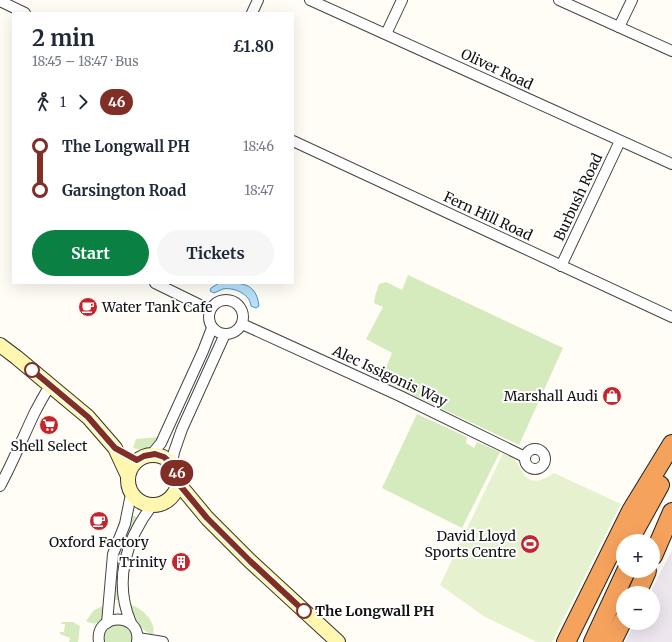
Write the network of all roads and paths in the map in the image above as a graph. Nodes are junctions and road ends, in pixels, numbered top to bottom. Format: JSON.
{"nodes":[{"id":1,"x":258,"y":0,"type":"edge"},
{"id":2,"x":310,"y":0,"type":"edge"},
{"id":3,"x":402,"y":0,"type":"edge"},
{"id":4,"x":559,"y":0,"type":"edge"},
{"id":5,"x":632,"y":0,"type":"edge"},
{"id":6,"x":0,"y":1,"type":"edge"},
{"id":7,"x":23,"y":12,"type":"edge"},
{"id":8,"x":252,"y":12,"type":"edge"},
{"id":9,"x":619,"y":27,"type":"junction"},
{"id":10,"x":386,"y":34,"type":"junction"},
{"id":11,"x":672,"y":51,"type":"edge"},
{"id":12,"x":294,"y":141,"type":"edge"},
{"id":13,"x":620,"y":141,"type":"junction"},
{"id":14,"x":672,"y":164,"type":"edge"},
{"id":15,"x":561,"y":266,"type":"junction"},
{"id":16,"x":157,"y":284,"type":"edge"},
{"id":17,"x":210,"y":310,"type":"junction"},
{"id":18,"x":672,"y":317,"type":"edge"},
{"id":19,"x":242,"y":324,"type":"junction"},
{"id":20,"x":212,"y":328,"type":"junction"},
{"id":21,"x":225,"y":334,"type":"junction"},
{"id":22,"x":0,"y":345,"type":"edge"},
{"id":23,"x":51,"y":385,"type":"junction"},
{"id":24,"x":672,"y":444,"type":"edge"},
{"id":25,"x":115,"y":448,"type":"junction"},
{"id":26,"x":151,"y":455,"type":"junction"},
{"id":27,"x":525,"y":457,"type":"dead end"},
{"id":28,"x":137,"y":460,"type":"junction"},
{"id":29,"x":672,"y":463,"type":"edge"},
{"id":30,"x":172,"y":464,"type":"junction"},
{"id":31,"x":128,"y":476,"type":"junction"},
{"id":32,"x":178,"y":483,"type":"junction"},
{"id":33,"x":672,"y":485,"type":"edge"},
{"id":34,"x":0,"y":486,"type":"edge"},
{"id":35,"x":132,"y":494,"type":"junction"},
{"id":36,"x":159,"y":503,"type":"junction"},
{"id":37,"x":672,"y":512,"type":"edge"},
{"id":38,"x":207,"y":518,"type":"junction"},
{"id":39,"x":634,"y":534,"type":"edge"},
{"id":40,"x":646,"y":534,"type":"edge"},
{"id":41,"x":660,"y":540,"type":"edge"},
{"id":42,"x":616,"y":565,"type":"edge"},
{"id":43,"x":623,"y":578,"type":"edge"},
{"id":44,"x":107,"y":623,"type":"junction"},
{"id":45,"x":130,"y":623,"type":"junction"},
{"id":46,"x":618,"y":630,"type":"edge"},
{"id":47,"x":138,"y":640,"type":"edge"},
{"id":48,"x":99,"y":642,"type":"edge"},
{"id":49,"x":163,"y":642,"type":"edge"},
{"id":50,"x":338,"y":642,"type":"edge"},
{"id":51,"x":566,"y":642,"type":"edge"},
{"id":52,"x":580,"y":642,"type":"edge"},
{"id":53,"x":593,"y":642,"type":"edge"},
{"id":54,"x":612,"y":642,"type":"edge"}],
"edges":[{"from":1,"to":8,"type":"street"},
{"from":2,"to":10,"type":"street","name":"Oliver Road"},
{"from":3,"to":10,"type":"street"},
{"from":4,"to":9,"type":"street"},
{"from":5,"to":9,"type":"street"},
{"from":6,"to":7,"type":"street"},
{"from":9,"to":11,"type":"street"},
{"from":10,"to":13,"type":"street","name":"Oliver Road"},
{"from":12,"to":15,"type":"street","name":"Fern Hill Road"},
{"from":13,"to":14,"type":"street","name":"Oliver Road"},
{"from":13,"to":15,"type":"street","name":"Burbush Road"},
{"from":15,"to":18,"type":"street","name":"Fern Hill Road"},
{"from":16,"to":17,"type":"street"},
{"from":17,"to":19,"type":"street"},
{"from":17,"to":20,"type":"street"},
{"from":19,"to":21,"type":"street"},
{"from":19,"to":27,"type":"street","name":"Alec Issigonis Way"},
{"from":20,"to":21,"type":"street"},
{"from":20,"to":26,"type":"street"},
{"from":21,"to":30,"type":"street"},
{"from":22,"to":23,"type":"main road"},
{"from":23,"to":25,"type":"main road"},
{"from":23,"to":34,"type":"street"},
{"from":24,"to":51,"type":"highway"},
{"from":25,"to":28,"type":"main road"},
{"from":25,"to":31,"type":"main road"},
{"from":26,"to":28,"type":"main road"},
{"from":26,"to":30,"type":"main road"},
{"from":28,"to":31,"type":"main road"},
{"from":29,"to":39,"type":"highway"},
{"from":30,"to":32,"type":"main road"},
{"from":31,"to":35,"type":"main road"},
{"from":32,"to":36,"type":"main road"},
{"from":32,"to":38,"type":"main road"},
{"from":33,"to":40,"type":"highway"},
{"from":35,"to":36,"type":"main road"},
{"from":35,"to":44,"type":"street"},
{"from":36,"to":38,"type":"main road"},
{"from":36,"to":45,"type":"street"},
{"from":37,"to":41,"type":"highway"},
{"from":38,"to":50,"type":"main road"},
{"from":42,"to":52,"type":"highway"},
{"from":43,"to":53,"type":"highway"},
{"from":44,"to":45,"type":"street"},
{"from":44,"to":48,"type":"street"},
{"from":45,"to":47,"type":"street"},
{"from":46,"to":54,"type":"highway"},
{"from":47,"to":49,"type":"street"}]}
